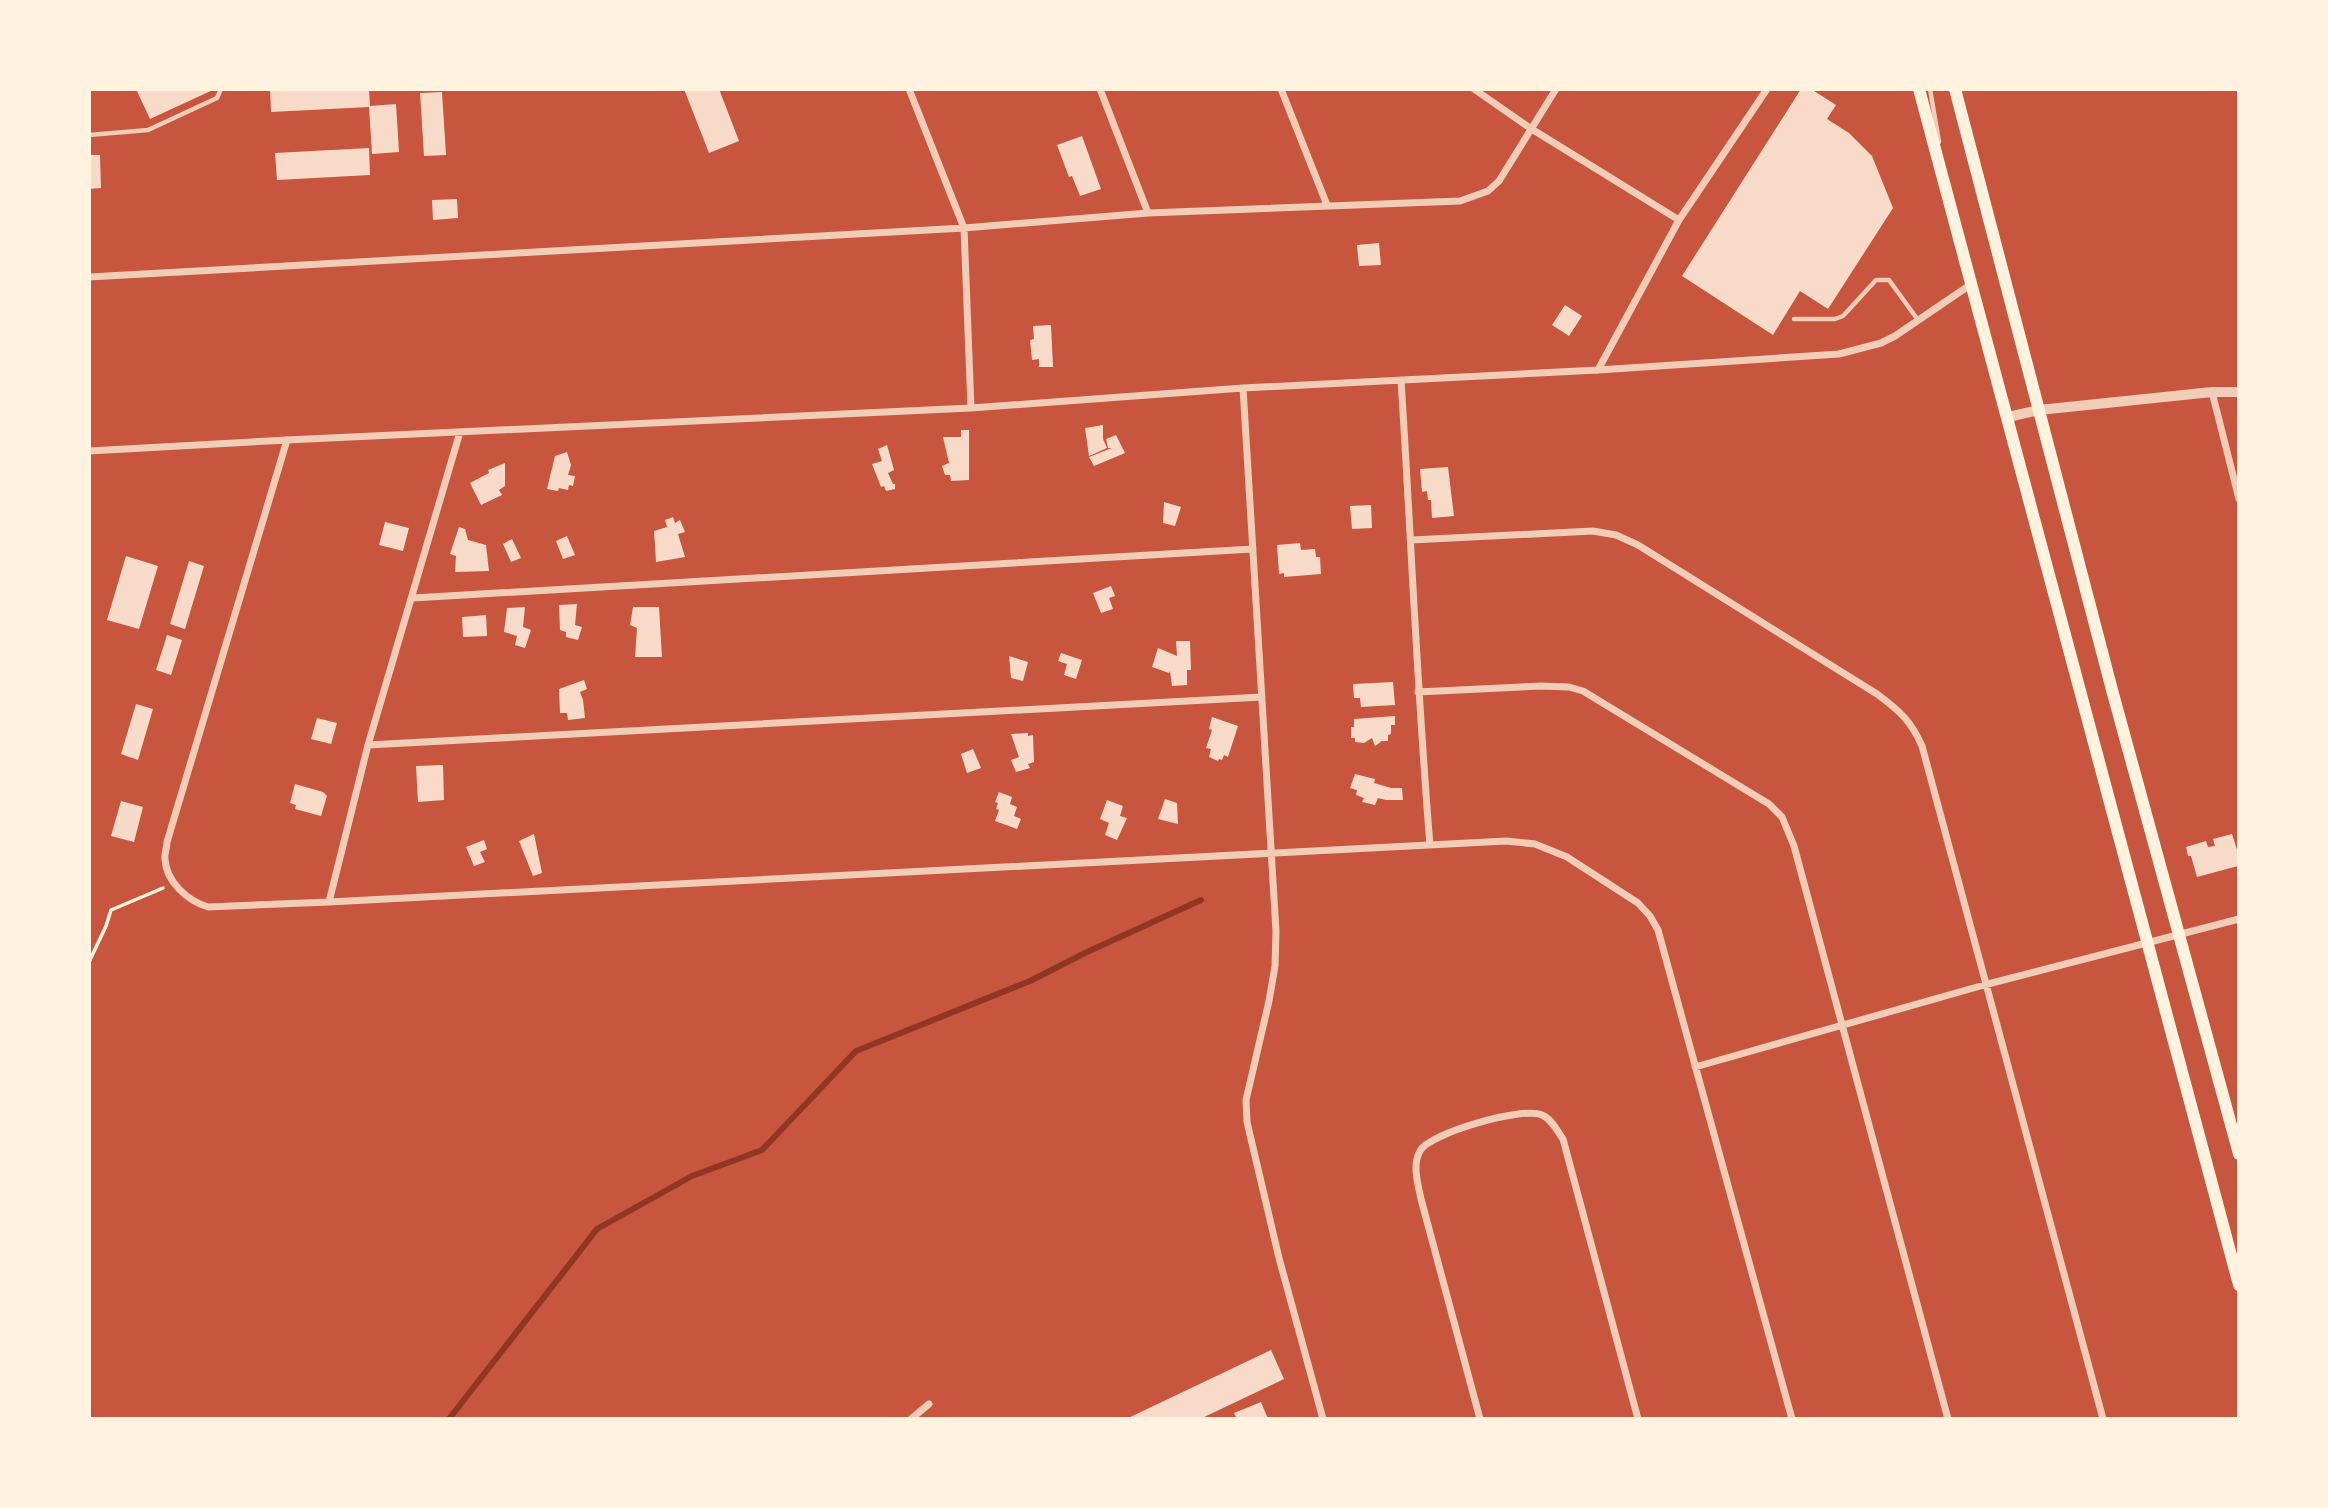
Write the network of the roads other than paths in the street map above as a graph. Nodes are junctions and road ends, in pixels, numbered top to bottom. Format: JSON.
{"nodes":[{"id":1,"x":221,"y":89,"type":"edge"},
{"id":2,"x":909,"y":89,"type":"edge"},
{"id":3,"x":1100,"y":89,"type":"edge"},
{"id":4,"x":1281,"y":89,"type":"edge"},
{"id":5,"x":1474,"y":89,"type":"edge"},
{"id":6,"x":1556,"y":89,"type":"edge"},
{"id":7,"x":1767,"y":89,"type":"edge"},
{"id":8,"x":1919,"y":89,"type":"edge"},
{"id":9,"x":1930,"y":89,"type":"edge"},
{"id":10,"x":1955,"y":89,"type":"edge"},
{"id":11,"x":1530,"y":128,"type":"junction"},
{"id":12,"x":89,"y":135,"type":"edge"},
{"id":13,"x":1943,"y":181,"type":"junction"},
{"id":14,"x":1327,"y":205,"type":"junction"},
{"id":15,"x":1148,"y":213,"type":"junction"},
{"id":16,"x":1679,"y":220,"type":"junction"},
{"id":17,"x":964,"y":228,"type":"junction"},
{"id":18,"x":89,"y":277,"type":"edge"},
{"id":19,"x":1970,"y":285,"type":"junction"},
{"id":20,"x":1794,"y":319,"type":"dead end"},
{"id":21,"x":1918,"y":320,"type":"junction"},
{"id":22,"x":1598,"y":370,"type":"junction"},
{"id":23,"x":1401,"y":380,"type":"junction"},
{"id":24,"x":1243,"y":388,"type":"junction"},
{"id":25,"x":2212,"y":392,"type":"junction"},
{"id":26,"x":2239,"y":392,"type":"edge"},
{"id":27,"x":971,"y":408,"type":"junction"},
{"id":28,"x":2039,"y":410,"type":"junction"},
{"id":29,"x":2008,"y":417,"type":"junction"},
{"id":30,"x":460,"y":432,"type":"junction"},
{"id":31,"x":287,"y":440,"type":"junction"},
{"id":32,"x":89,"y":451,"type":"edge"},
{"id":33,"x":2239,"y":499,"type":"edge"},
{"id":34,"x":1412,"y":540,"type":"junction"},
{"id":35,"x":1253,"y":549,"type":"junction"},
{"id":36,"x":413,"y":598,"type":"junction"},
{"id":37,"x":1418,"y":692,"type":"junction"},
{"id":38,"x":1262,"y":697,"type":"junction"},
{"id":39,"x":368,"y":746,"type":"junction"},
{"id":40,"x":1430,"y":845,"type":"junction"},
{"id":41,"x":1270,"y":852,"type":"junction"},
{"id":42,"x":328,"y":902,"type":"junction"},
{"id":43,"x":2239,"y":919,"type":"edge"},
{"id":44,"x":2179,"y":936,"type":"junction"},
{"id":45,"x":2148,"y":944,"type":"junction"},
{"id":46,"x":1984,"y":985,"type":"junction"},
{"id":47,"x":1842,"y":1025,"type":"junction"},
{"id":48,"x":1695,"y":1067,"type":"junction"},
{"id":49,"x":2239,"y":1154,"type":"edge"},
{"id":50,"x":2239,"y":1285,"type":"edge"},
{"id":51,"x":929,"y":1404,"type":"dead end"},
{"id":52,"x":911,"y":1419,"type":"edge"},
{"id":53,"x":1323,"y":1419,"type":"edge"},
{"id":54,"x":1480,"y":1419,"type":"edge"},
{"id":55,"x":1638,"y":1419,"type":"edge"},
{"id":56,"x":1792,"y":1419,"type":"edge"},
{"id":57,"x":1948,"y":1419,"type":"edge"},
{"id":58,"x":2103,"y":1419,"type":"edge"}],
"edges":[{"from":1,"to":12,"type":"lane"},
{"from":2,"to":17,"type":"street"},
{"from":3,"to":15,"type":"street"},
{"from":4,"to":14,"type":"street"},
{"from":5,"to":11,"type":"street"},
{"from":6,"to":11,"type":"street"},
{"from":7,"to":16,"type":"street"},
{"from":8,"to":13,"type":"main road"},
{"from":9,"to":13,"type":"lane"},
{"from":10,"to":28,"type":"main road"},
{"from":11,"to":14,"type":"street"},
{"from":11,"to":16,"type":"street"},
{"from":13,"to":19,"type":"main road"},
{"from":14,"to":15,"type":"street"},
{"from":15,"to":17,"type":"street"},
{"from":16,"to":22,"type":"street"},
{"from":17,"to":18,"type":"street"},
{"from":17,"to":27,"type":"street"},
{"from":19,"to":21,"type":"street"},
{"from":19,"to":29,"type":"main road"},
{"from":20,"to":21,"type":"lane"},
{"from":21,"to":22,"type":"street"},
{"from":22,"to":23,"type":"street"},
{"from":23,"to":24,"type":"street"},
{"from":23,"to":34,"type":"street"},
{"from":24,"to":27,"type":"street"},
{"from":24,"to":35,"type":"street"},
{"from":25,"to":26,"type":"street"},
{"from":25,"to":28,"type":"street"},
{"from":25,"to":33,"type":"street"},
{"from":27,"to":30,"type":"street"},
{"from":28,"to":29,"type":"street"},
{"from":28,"to":44,"type":"main road"},
{"from":29,"to":45,"type":"main road"},
{"from":30,"to":31,"type":"street"},
{"from":30,"to":36,"type":"street"},
{"from":31,"to":32,"type":"street"},
{"from":31,"to":42,"type":"street"},
{"from":34,"to":37,"type":"street"},
{"from":34,"to":46,"type":"street"},
{"from":35,"to":36,"type":"street"},
{"from":35,"to":38,"type":"street"},
{"from":36,"to":39,"type":"street"},
{"from":37,"to":40,"type":"street"},
{"from":37,"to":47,"type":"street"},
{"from":38,"to":39,"type":"street"},
{"from":38,"to":41,"type":"street"},
{"from":39,"to":42,"type":"street"},
{"from":40,"to":41,"type":"street"},
{"from":40,"to":48,"type":"street"},
{"from":41,"to":42,"type":"street"},
{"from":41,"to":53,"type":"street"},
{"from":43,"to":44,"type":"street"},
{"from":44,"to":45,"type":"street"},
{"from":44,"to":49,"type":"main road"},
{"from":45,"to":46,"type":"street"},
{"from":45,"to":50,"type":"main road"},
{"from":46,"to":47,"type":"street"},
{"from":46,"to":58,"type":"street"},
{"from":47,"to":48,"type":"street"},
{"from":47,"to":57,"type":"street"},
{"from":48,"to":56,"type":"street"},
{"from":51,"to":52,"type":"street"},
{"from":54,"to":55,"type":"street"}]}
